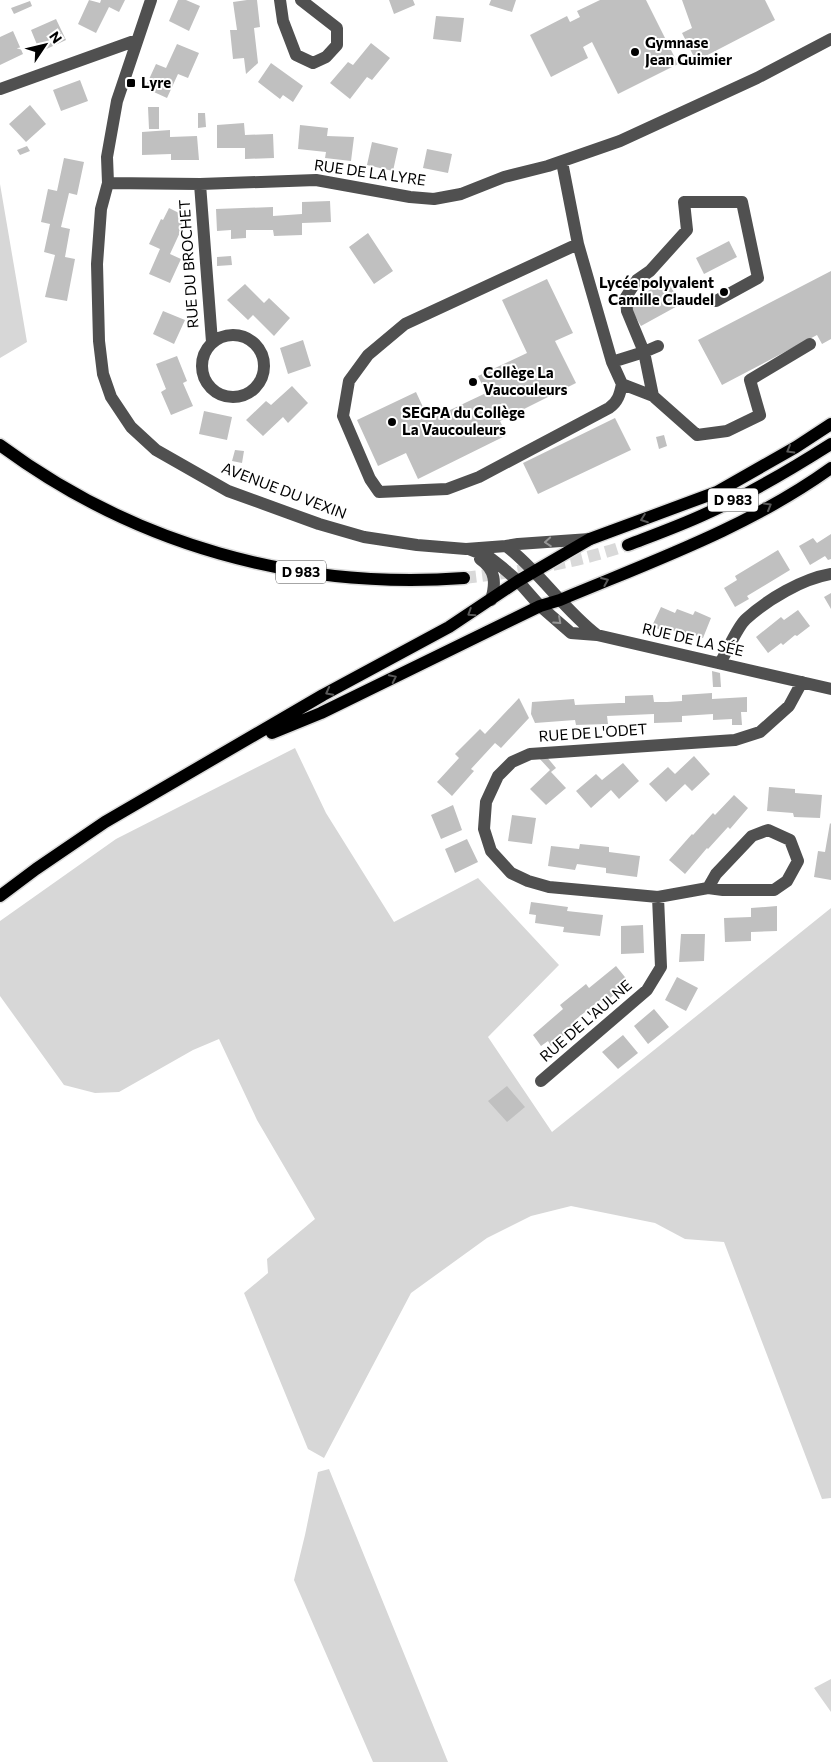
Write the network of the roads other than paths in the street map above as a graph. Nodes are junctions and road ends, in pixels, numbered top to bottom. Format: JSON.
{"nodes":[{"id":1,"x":150,"y":0,"type":"edge"},
{"id":2,"x":280,"y":0,"type":"edge"},
{"id":3,"x":300,"y":0,"type":"edge"},
{"id":4,"x":137,"y":40,"type":"junction"},
{"id":5,"x":831,"y":40,"type":"edge"},
{"id":6,"x":0,"y":89,"type":"edge"},
{"id":7,"x":562,"y":162,"type":"junction"},
{"id":8,"x":108,"y":183,"type":"junction"},
{"id":9,"x":200,"y":184,"type":"junction"},
{"id":10,"x":578,"y":244,"type":"junction"},
{"id":11,"x":716,"y":301,"type":"dead end"},
{"id":12,"x":212,"y":342,"type":"junction"},
{"id":13,"x":810,"y":344,"type":"dead end"},
{"id":14,"x":658,"y":346,"type":"dead end"},
{"id":15,"x":644,"y":352,"type":"junction"},
{"id":16,"x":612,"y":362,"type":"junction"},
{"id":17,"x":622,"y":384,"type":"junction"},
{"id":18,"x":653,"y":396,"type":"junction"},
{"id":19,"x":831,"y":424,"type":"edge"},
{"id":20,"x":831,"y":444,"type":"edge"},
{"id":21,"x":0,"y":445,"type":"edge"},
{"id":22,"x":831,"y":468,"type":"edge"},
{"id":23,"x":590,"y":539,"type":"junction"},
{"id":24,"x":628,"y":545,"type":"tunnel mouth"},
{"id":25,"x":506,"y":546,"type":"junction"},
{"id":26,"x":466,"y":548,"type":"junction"},
{"id":27,"x":536,"y":572,"type":"junction"},
{"id":28,"x":831,"y":574,"type":"edge"},
{"id":29,"x":464,"y":578,"type":"tunnel mouth"},
{"id":30,"x":518,"y":582,"type":"junction"},
{"id":31,"x":491,"y":600,"type":"junction"},
{"id":32,"x":560,"y":600,"type":"junction"},
{"id":33,"x":540,"y":606,"type":"junction"},
{"id":34,"x":597,"y":635,"type":"junction"},
{"id":35,"x":720,"y":663,"type":"junction"},
{"id":36,"x":802,"y":682,"type":"junction"},
{"id":37,"x":831,"y":689,"type":"edge"},
{"id":38,"x":237,"y":746,"type":"junction"},
{"id":39,"x":708,"y":888,"type":"junction"},
{"id":40,"x":0,"y":896,"type":"edge"},
{"id":41,"x":658,"y":897,"type":"junction"},
{"id":42,"x":541,"y":1081,"type":"dead end"}],
"edges":[{"from":1,"to":4,"type":"street","name":"AVENUE DU VEXIN"},
{"from":2,"to":3,"type":"street"},
{"from":4,"to":6,"type":"street"},
{"from":4,"to":8,"type":"street","name":"AVENUE DU VEXIN"},
{"from":5,"to":7,"type":"street","name":"RUE DE LA LYRE"},
{"from":7,"to":9,"type":"street","name":"RUE DE LA LYRE"},
{"from":7,"to":10,"type":"street"},
{"from":8,"to":9,"type":"street","name":"RUE DE LA LYRE"},
{"from":8,"to":26,"type":"street","name":"AVENUE DU VEXIN"},
{"from":9,"to":12,"type":"street","name":"RUE DU BROCHET"},
{"from":10,"to":16,"type":"street"},
{"from":10,"to":17,"type":"street"},
{"from":11,"to":15,"type":"street"},
{"from":12,"to":12,"type":"street","name":"RUE DU BROCHET"},
{"from":13,"to":18,"type":"street"},
{"from":14,"to":15,"type":"street"},
{"from":15,"to":16,"type":"street"},
{"from":15,"to":18,"type":"street"},
{"from":16,"to":17,"type":"street"},
{"from":17,"to":18,"type":"street"},
{"from":19,"to":23,"type":"main road","one_way":true},
{"from":20,"to":24,"type":"main road","number":"D 983"},
{"from":21,"to":29,"type":"main road","number":"D 983"},
{"from":32,"to":22,"type":"main road","one_way":true},
{"from":23,"to":25,"type":"street","name":"AVENUE DU VEXIN","one_way":true},
{"from":23,"to":27,"type":"main road"},
{"from":25,"to":26,"type":"street","name":"AVENUE DU VEXIN"},
{"from":25,"to":27,"type":"street"},
{"from":26,"to":30,"type":"street"},
{"from":26,"to":31,"type":"street"},
{"from":27,"to":30,"type":"main road"},
{"from":27,"to":32,"type":"street"},
{"from":28,"to":35,"type":"street"},
{"from":30,"to":31,"type":"main road"},
{"from":30,"to":33,"type":"street"},
{"from":31,"to":38,"type":"main road","one_way":true},
{"from":32,"to":33,"type":"main road"},
{"from":32,"to":34,"type":"street","name":"RUE DE LA SÉE"},
{"from":33,"to":34,"type":"street","one_way":true},
{"from":38,"to":33,"type":"main road","one_way":true},
{"from":34,"to":35,"type":"street","name":"RUE DE LA SÉE"},
{"from":35,"to":36,"type":"street","name":"RUE DE LA SÉE"},
{"from":36,"to":37,"type":"street","name":"RUE DE LA SÉE"},
{"from":36,"to":41,"type":"street","name":"RUE DE L'ODET"},
{"from":38,"to":40,"type":"main road"},
{"from":39,"to":39,"type":"street","name":"RUE DE L'ODET"},
{"from":39,"to":41,"type":"street","name":"RUE DE L'ODET"},
{"from":41,"to":42,"type":"street","name":"RUE DE L'AULNE"}]}
